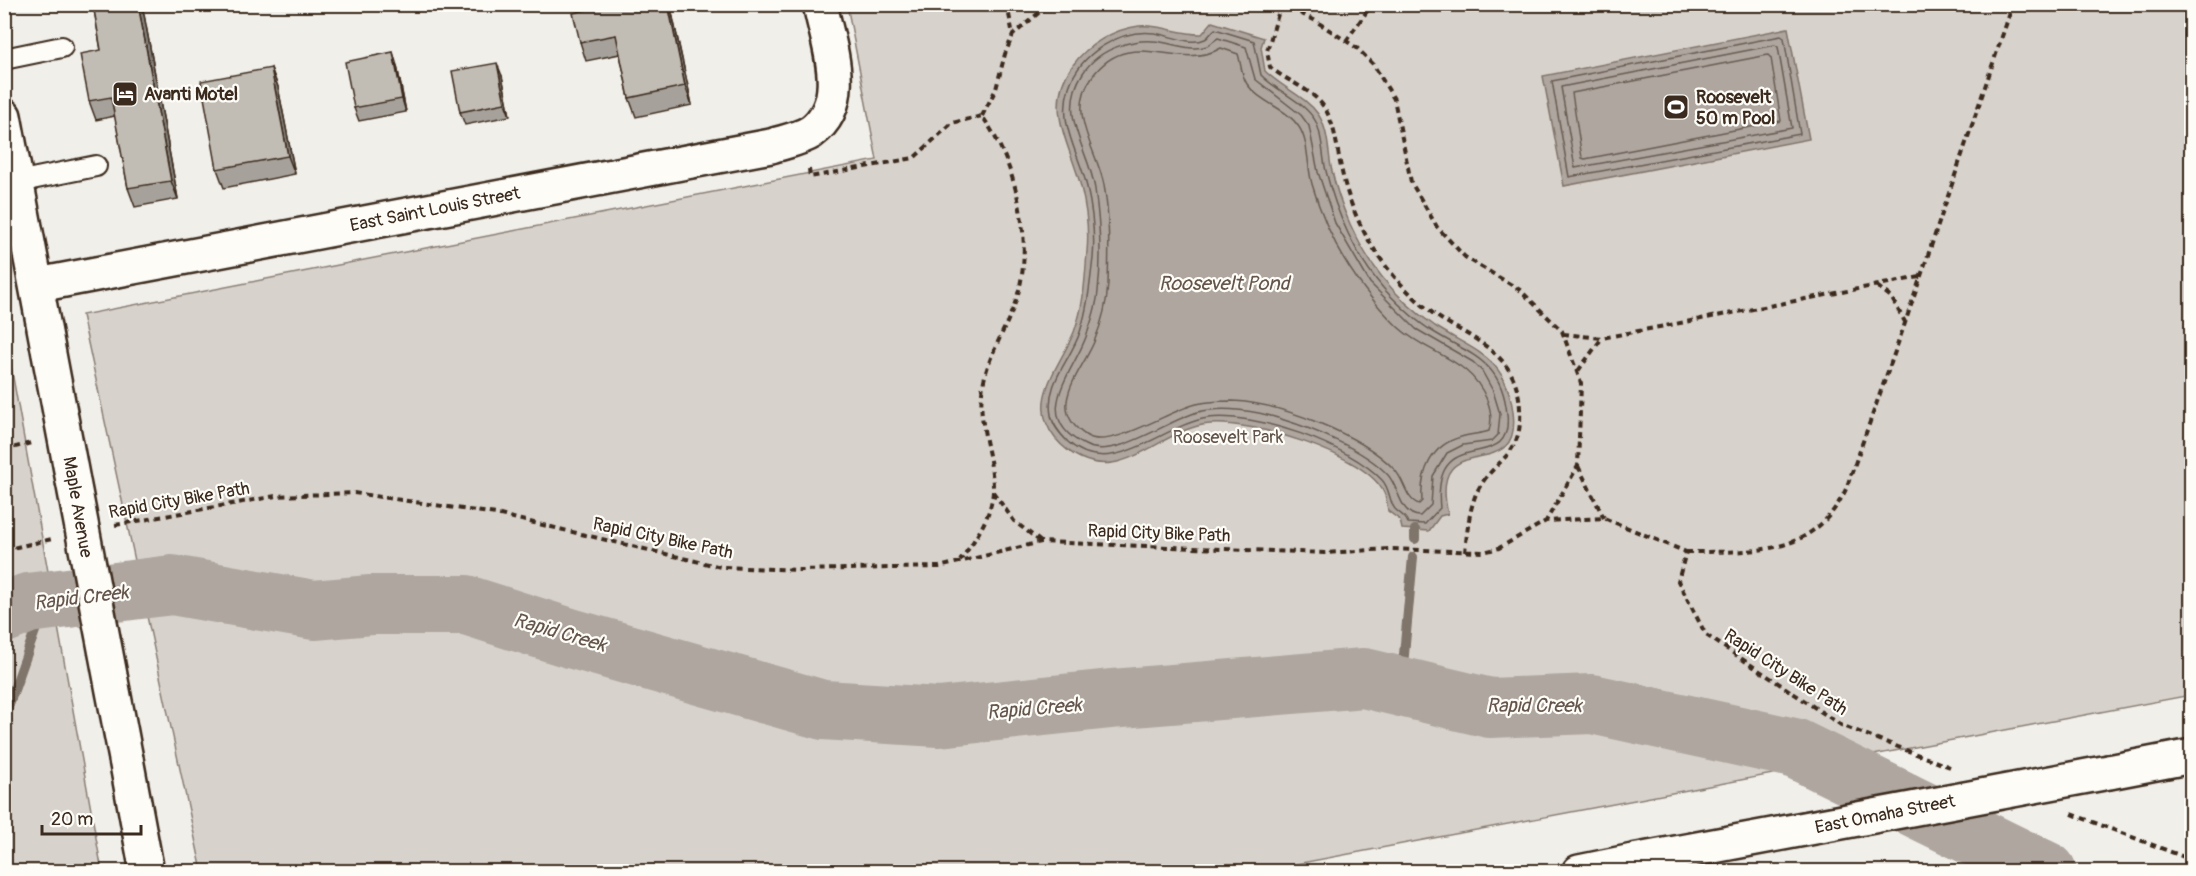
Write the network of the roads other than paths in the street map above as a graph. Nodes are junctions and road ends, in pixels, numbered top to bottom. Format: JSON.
{"nodes":[{"id":1,"x":820,"y":4,"type":"edge"},
{"id":2,"x":62,"y":47,"type":"dead end"},
{"id":3,"x":4,"y":59,"type":"edge"},
{"id":4,"x":4,"y":116,"type":"edge"},
{"id":5,"x":96,"y":166,"type":"dead end"},
{"id":6,"x":17,"y":182,"type":"junction"},
{"id":7,"x":25,"y":268,"type":"edge"},
{"id":8,"x":2192,"y":756,"type":"edge"},
{"id":9,"x":147,"y":872,"type":"edge"},
{"id":10,"x":1579,"y":872,"type":"edge"}],
"edges":[{"from":1,"to":7,"type":"street","name":"East Saint Louis Street"},
{"from":2,"to":3,"type":"lane"},
{"from":4,"to":6,"type":"street","name":"Maple Avenue"},
{"from":5,"to":6,"type":"lane"},
{"from":6,"to":7,"type":"street","name":"Maple Avenue"},
{"from":7,"to":9,"type":"street","name":"Maple Avenue","bridge":true},
{"from":8,"to":10,"type":"street","name":"East Omaha Street","bridge":true}]}
